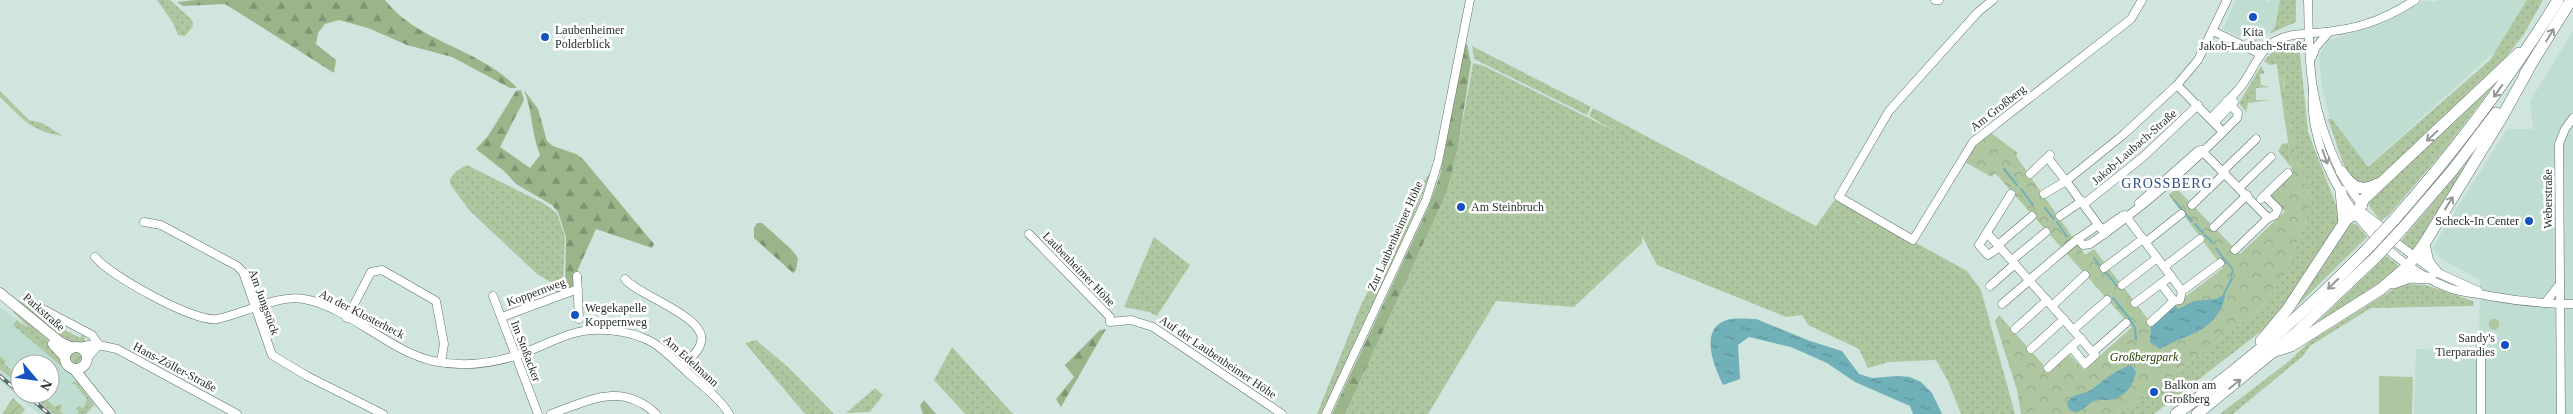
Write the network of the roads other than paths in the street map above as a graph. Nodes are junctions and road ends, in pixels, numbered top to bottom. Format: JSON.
{"nodes":[{"id":1,"x":1470,"y":0,"type":"edge"},
{"id":2,"x":1992,"y":0,"type":"edge"},
{"id":3,"x":2142,"y":0,"type":"edge"},
{"id":4,"x":2227,"y":0,"type":"edge"},
{"id":5,"x":2308,"y":0,"type":"edge"},
{"id":6,"x":2415,"y":0,"type":"edge"},
{"id":7,"x":2558,"y":0,"type":"edge"},
{"id":8,"x":2571,"y":0,"type":"edge"},
{"id":9,"x":2213,"y":31,"type":"junction"},
{"id":10,"x":2329,"y":32,"type":"junction"},
{"id":11,"x":2309,"y":34,"type":"junction"},
{"id":12,"x":2536,"y":36,"type":"junction"},
{"id":13,"x":2259,"y":57,"type":"junction"},
{"id":14,"x":2310,"y":62,"type":"junction"},
{"id":15,"x":2528,"y":70,"type":"junction"},
{"id":16,"x":2177,"y":85,"type":"junction"},
{"id":17,"x":2313,"y":89,"type":"junction"},
{"id":18,"x":2229,"y":103,"type":"junction"},
{"id":19,"x":2198,"y":105,"type":"junction"},
{"id":20,"x":2573,"y":118,"type":"edge"},
{"id":21,"x":2213,"y":120,"type":"junction"},
{"id":22,"x":2222,"y":130,"type":"junction"},
{"id":23,"x":2256,"y":139,"type":"dead end"},
{"id":24,"x":2202,"y":151,"type":"junction"},
{"id":25,"x":2271,"y":157,"type":"dead end"},
{"id":26,"x":2341,"y":171,"type":"junction"},
{"id":27,"x":2224,"y":172,"type":"junction"},
{"id":28,"x":2288,"y":173,"type":"dead end"},
{"id":29,"x":2030,"y":174,"type":"dead end"},
{"id":30,"x":2384,"y":180,"type":"junction"},
{"id":31,"x":2066,"y":181,"type":"junction"},
{"id":32,"x":2240,"y":187,"type":"junction"},
{"id":33,"x":2341,"y":191,"type":"junction"},
{"id":34,"x":2011,"y":194,"type":"dead end"},
{"id":35,"x":2044,"y":194,"type":"dead end"},
{"id":36,"x":2248,"y":196,"type":"junction"},
{"id":37,"x":2265,"y":196,"type":"junction"},
{"id":38,"x":2083,"y":202,"type":"junction"},
{"id":39,"x":2256,"y":204,"type":"junction"},
{"id":40,"x":2192,"y":205,"type":"dead end"},
{"id":41,"x":2358,"y":209,"type":"junction"},
{"id":42,"x":2181,"y":214,"type":"dead end"},
{"id":43,"x":2032,"y":216,"type":"dead end"},
{"id":44,"x":2060,"y":216,"type":"dead end"},
{"id":45,"x":2126,"y":216,"type":"junction"},
{"id":46,"x":2268,"y":218,"type":"junction"},
{"id":47,"x":144,"y":222,"type":"dead end"},
{"id":48,"x":2344,"y":223,"type":"junction"},
{"id":49,"x":2399,"y":224,"type":"junction"},
{"id":50,"x":2378,"y":226,"type":"joint"},
{"id":51,"x":2214,"y":227,"type":"dead end"},
{"id":52,"x":2102,"y":230,"type":"junction"},
{"id":53,"x":2046,"y":232,"type":"dead end"},
{"id":54,"x":1988,"y":233,"type":"junction"},
{"id":55,"x":1029,"y":234,"type":"dead end"},
{"id":56,"x":2200,"y":239,"type":"dead end"},
{"id":57,"x":2079,"y":241,"type":"junction"},
{"id":58,"x":2144,"y":241,"type":"junction"},
{"id":59,"x":2424,"y":244,"type":"junction"},
{"id":60,"x":1999,"y":246,"type":"junction"},
{"id":61,"x":2236,"y":250,"type":"dead end"},
{"id":62,"x":2372,"y":253,"type":"junction"},
{"id":63,"x":95,"y":257,"type":"dead end"},
{"id":64,"x":2157,"y":258,"type":"junction"},
{"id":65,"x":2014,"y":262,"type":"junction"},
{"id":66,"x":2411,"y":262,"type":"junction"},
{"id":67,"x":2220,"y":263,"type":"dead end"},
{"id":68,"x":2164,"y":267,"type":"junction"},
{"id":69,"x":2104,"y":268,"type":"dead end"},
{"id":70,"x":2085,"y":275,"type":"dead end"},
{"id":71,"x":2432,"y":275,"type":"junction"},
{"id":72,"x":577,"y":276,"type":"dead end"},
{"id":73,"x":2171,"y":276,"type":"junction"},
{"id":74,"x":625,"y":279,"type":"dead end"},
{"id":75,"x":2030,"y":281,"type":"junction"},
{"id":76,"x":2160,"y":284,"type":"junction"},
{"id":77,"x":2560,"y":284,"type":"junction"},
{"id":78,"x":2122,"y":285,"type":"dead end"},
{"id":79,"x":1990,"y":286,"type":"dead end"},
{"id":80,"x":578,"y":289,"type":"junction"},
{"id":81,"x":2380,"y":289,"type":"junction"},
{"id":82,"x":2182,"y":291,"type":"junction"},
{"id":83,"x":0,"y":295,"type":"edge"},
{"id":84,"x":493,"y":296,"type":"dead end"},
{"id":85,"x":2107,"y":300,"type":"dead end"},
{"id":86,"x":2174,"y":301,"type":"junction"},
{"id":87,"x":2049,"y":303,"type":"junction"},
{"id":88,"x":2135,"y":303,"type":"dead end"},
{"id":89,"x":2545,"y":303,"type":"junction"},
{"id":90,"x":2002,"y":304,"type":"dead end"},
{"id":91,"x":2560,"y":304,"type":"junction"},
{"id":92,"x":2573,"y":304,"type":"edge"},
{"id":93,"x":35,"y":305,"type":"dead end"},
{"id":94,"x":255,"y":309,"type":"junction"},
{"id":95,"x":502,"y":317,"type":"junction"},
{"id":96,"x":347,"y":318,"type":"junction"},
{"id":97,"x":579,"y":319,"type":"dead end"},
{"id":98,"x":2064,"y":319,"type":"junction"},
{"id":99,"x":1110,"y":322,"type":"joint"},
{"id":100,"x":2151,"y":322,"type":"dead end"},
{"id":101,"x":2126,"y":323,"type":"dead end"},
{"id":102,"x":2015,"y":330,"type":"dead end"},
{"id":103,"x":2073,"y":330,"type":"junction"},
{"id":104,"x":2081,"y":338,"type":"junction"},
{"id":105,"x":2481,"y":343,"type":"dead end"},
{"id":106,"x":99,"y":345,"type":"junction"},
{"id":107,"x":2071,"y":347,"type":"junction"},
{"id":108,"x":75,"y":348,"type":"junction"},
{"id":109,"x":2031,"y":349,"type":"dead end"},
{"id":110,"x":2275,"y":351,"type":"junction"},
{"id":111,"x":2093,"y":352,"type":"junction"},
{"id":112,"x":516,"y":356,"type":"junction"},
{"id":113,"x":65,"y":357,"type":"junction"},
{"id":114,"x":441,"y":362,"type":"junction"},
{"id":115,"x":82,"y":364,"type":"junction"},
{"id":116,"x":682,"y":366,"type":"junction"},
{"id":117,"x":2048,"y":368,"type":"dead end"},
{"id":118,"x":2237,"y":368,"type":"junction"},
{"id":119,"x":111,"y":414,"type":"edge"},
{"id":120,"x":237,"y":414,"type":"edge"},
{"id":121,"x":383,"y":414,"type":"edge"},
{"id":122,"x":538,"y":414,"type":"edge"},
{"id":123,"x":551,"y":414,"type":"edge"},
{"id":124,"x":656,"y":414,"type":"edge"},
{"id":125,"x":729,"y":414,"type":"edge"},
{"id":126,"x":1282,"y":414,"type":"edge"},
{"id":127,"x":1326,"y":414,"type":"edge"},
{"id":128,"x":2176,"y":414,"type":"edge"},
{"id":129,"x":2197,"y":414,"type":"edge"},
{"id":130,"x":2482,"y":414,"type":"edge"},
{"id":131,"x":2560,"y":414,"type":"edge"}],
"edges":[{"from":1,"to":127,"type":"street","name":"Zur Laubenheimer Höhe"},
{"from":2,"to":3,"type":"street","name":"Am Großberg"},
{"from":4,"to":9,"type":"street","name":"Jakob-Laubach-Straße"},
{"from":5,"to":11,"type":"street"},
{"from":6,"to":10,"type":"street"},
{"from":7,"to":12,"type":"highway"},
{"from":15,"to":8,"type":"highway","one_way":true},
{"from":9,"to":13,"type":"street"},
{"from":9,"to":16,"type":"street","name":"Jakob-Laubach-Straße"},
{"from":10,"to":11,"type":"street"},
{"from":10,"to":14,"type":"street"},
{"from":11,"to":13,"type":"street"},
{"from":11,"to":14,"type":"street"},
{"from":12,"to":30,"type":"highway","one_way":true},
{"from":12,"to":49,"type":"highway","one_way":true},
{"from":13,"to":18,"type":"street"},
{"from":14,"to":17,"type":"street"},
{"from":15,"to":49,"type":"highway"},
{"from":59,"to":15,"type":"highway","one_way":true},
{"from":16,"to":19,"type":"street"},
{"from":16,"to":31,"type":"street","name":"Jakob-Laubach-Straße"},
{"from":17,"to":26,"type":"street"},
{"from":17,"to":33,"type":"street","one_way":true},
{"from":18,"to":21,"type":"street"},
{"from":18,"to":22,"type":"street"},
{"from":19,"to":21,"type":"street"},
{"from":19,"to":38,"type":"street","name":"Jakob-Laubach-Straße"},
{"from":20,"to":77,"type":"street","name":"Weberstraße"},
{"from":21,"to":22,"type":"street"},
{"from":22,"to":24,"type":"street"},
{"from":23,"to":27,"type":"street"},
{"from":24,"to":27,"type":"street"},
{"from":24,"to":45,"type":"street"},
{"from":25,"to":32,"type":"street"},
{"from":26,"to":30,"type":"highway"},
{"from":26,"to":41,"type":"street"},
{"from":27,"to":32,"type":"street"},
{"from":27,"to":40,"type":"street"},
{"from":28,"to":37,"type":"street"},
{"from":29,"to":31,"type":"street"},
{"from":30,"to":41,"type":"highway"},
{"from":31,"to":35,"type":"street","name":"Jakob-Laubach-Straße"},
{"from":31,"to":38,"type":"street"},
{"from":32,"to":36,"type":"street"},
{"from":33,"to":41,"type":"street"},
{"from":33,"to":48,"type":"highway"},
{"from":34,"to":54,"type":"street"},
{"from":36,"to":39,"type":"street"},
{"from":36,"to":51,"type":"street"},
{"from":37,"to":39,"type":"street"},
{"from":37,"to":46,"type":"street"},
{"from":38,"to":44,"type":"street","name":"Jakob-Laubach-Straße"},
{"from":38,"to":52,"type":"street"},
{"from":39,"to":46,"type":"street"},
{"from":41,"to":48,"type":"highway"},
{"from":41,"to":50,"type":"highway"},
{"from":41,"to":66,"type":"street"},
{"from":42,"to":58,"type":"street"},
{"from":43,"to":60,"type":"street"},
{"from":45,"to":52,"type":"street"},
{"from":45,"to":58,"type":"street"},
{"from":46,"to":61,"type":"street"},
{"from":47,"to":94,"type":"street","name":"Am Jungstück"},
{"from":48,"to":118,"type":"highway"},
{"from":49,"to":62,"type":"highway","bridge":true},
{"from":50,"to":66,"type":"street"},
{"from":52,"to":57,"type":"street"},
{"from":52,"to":57,"type":"street"},
{"from":53,"to":65,"type":"street"},
{"from":54,"to":60,"type":"street"},
{"from":54,"to":60,"type":"street"},
{"from":55,"to":99,"type":"street","name":"Laubenheimer Höhe"},
{"from":56,"to":68,"type":"street"},
{"from":57,"to":75,"type":"street"},
{"from":58,"to":64,"type":"street"},
{"from":58,"to":69,"type":"street"},
{"from":59,"to":66,"type":"highway"},
{"from":59,"to":71,"type":"highway"},
{"from":60,"to":65,"type":"street"},
{"from":62,"to":110,"type":"highway"},
{"from":62,"to":118,"type":"highway","one_way":true},
{"from":63,"to":94,"type":"street","name":"An der Klosterheck"},
{"from":64,"to":68,"type":"street"},
{"from":64,"to":78,"type":"street"},
{"from":65,"to":75,"type":"street"},
{"from":65,"to":79,"type":"street"},
{"from":66,"to":71,"type":"street"},
{"from":66,"to":81,"type":"highway"},
{"from":67,"to":82,"type":"street"},
{"from":68,"to":73,"type":"street"},
{"from":70,"to":87,"type":"street"},
{"from":71,"to":81,"type":"highway"},
{"from":71,"to":89,"type":"street"},
{"from":72,"to":80,"type":"street","name":"Koppernweg"},
{"from":73,"to":76,"type":"street"},
{"from":73,"to":82,"type":"street"},
{"from":74,"to":116,"type":"street"},
{"from":75,"to":87,"type":"street"},
{"from":75,"to":90,"type":"street"},
{"from":76,"to":86,"type":"street"},
{"from":76,"to":88,"type":"street"},
{"from":77,"to":89,"type":"street"},
{"from":77,"to":91,"type":"street","name":"Weberstraße"},
{"from":80,"to":95,"type":"street","name":"Koppernweg"},
{"from":80,"to":97,"type":"street","name":"Koppernweg"},
{"from":81,"to":110,"type":"highway"},
{"from":82,"to":86,"type":"street"},
{"from":83,"to":108,"type":"main road","name":"Parkstraße"},
{"from":83,"to":113,"type":"main road","name":"Parkstraße"},
{"from":84,"to":95,"type":"street","name":"Im Stoßacker"},
{"from":85,"to":103,"type":"street"},
{"from":86,"to":100,"type":"street"},
{"from":87,"to":98,"type":"street"},
{"from":87,"to":102,"type":"street"},
{"from":89,"to":91,"type":"street"},
{"from":91,"to":92,"type":"street"},
{"from":91,"to":131,"type":"street","name":"Weberstraße"},
{"from":93,"to":106,"type":"street","name":"Hans-Zöller-Straße"},
{"from":94,"to":96,"type":"street","name":"An der Klosterheck"},
{"from":94,"to":121,"type":"street","name":"Am Jungstück"},
{"from":95,"to":112,"type":"street","name":"Im Stoßacker"},
{"from":96,"to":114,"type":"street","name":"An der Klosterheck"},
{"from":96,"to":114,"type":"street"},
{"from":98,"to":103,"type":"street"},
{"from":98,"to":109,"type":"street"},
{"from":99,"to":126,"type":"street","name":"Auf der Laubenheimer Höhe"},
{"from":101,"to":111,"type":"street"},
{"from":103,"to":104,"type":"street"},
{"from":104,"to":107,"type":"street"},
{"from":104,"to":111,"type":"street"},
{"from":105,"to":130,"type":"street"},
{"from":106,"to":108,"type":"street","name":"Hans-Zöller-Straße"},
{"from":106,"to":115,"type":"street"},
{"from":106,"to":120,"type":"street","name":"Hans-Zöller-Straße"},
{"from":107,"to":111,"type":"street"},
{"from":107,"to":117,"type":"street"},
{"from":108,"to":113,"type":"main road"},
{"from":108,"to":115,"type":"main road"},
{"from":129,"to":110,"type":"highway","one_way":true},
{"from":112,"to":114,"type":"street","name":"An der Klosterheck"},
{"from":112,"to":116,"type":"street","name":"Am Edelmann"},
{"from":112,"to":122,"type":"street","name":"Im Stoßacker"},
{"from":113,"to":115,"type":"main road","name":"Parkstraße"},
{"from":115,"to":119,"type":"main road"},
{"from":116,"to":125,"type":"street","name":"Am Edelmann"},
{"from":118,"to":128,"type":"highway"},
{"from":123,"to":124,"type":"street"}]}
